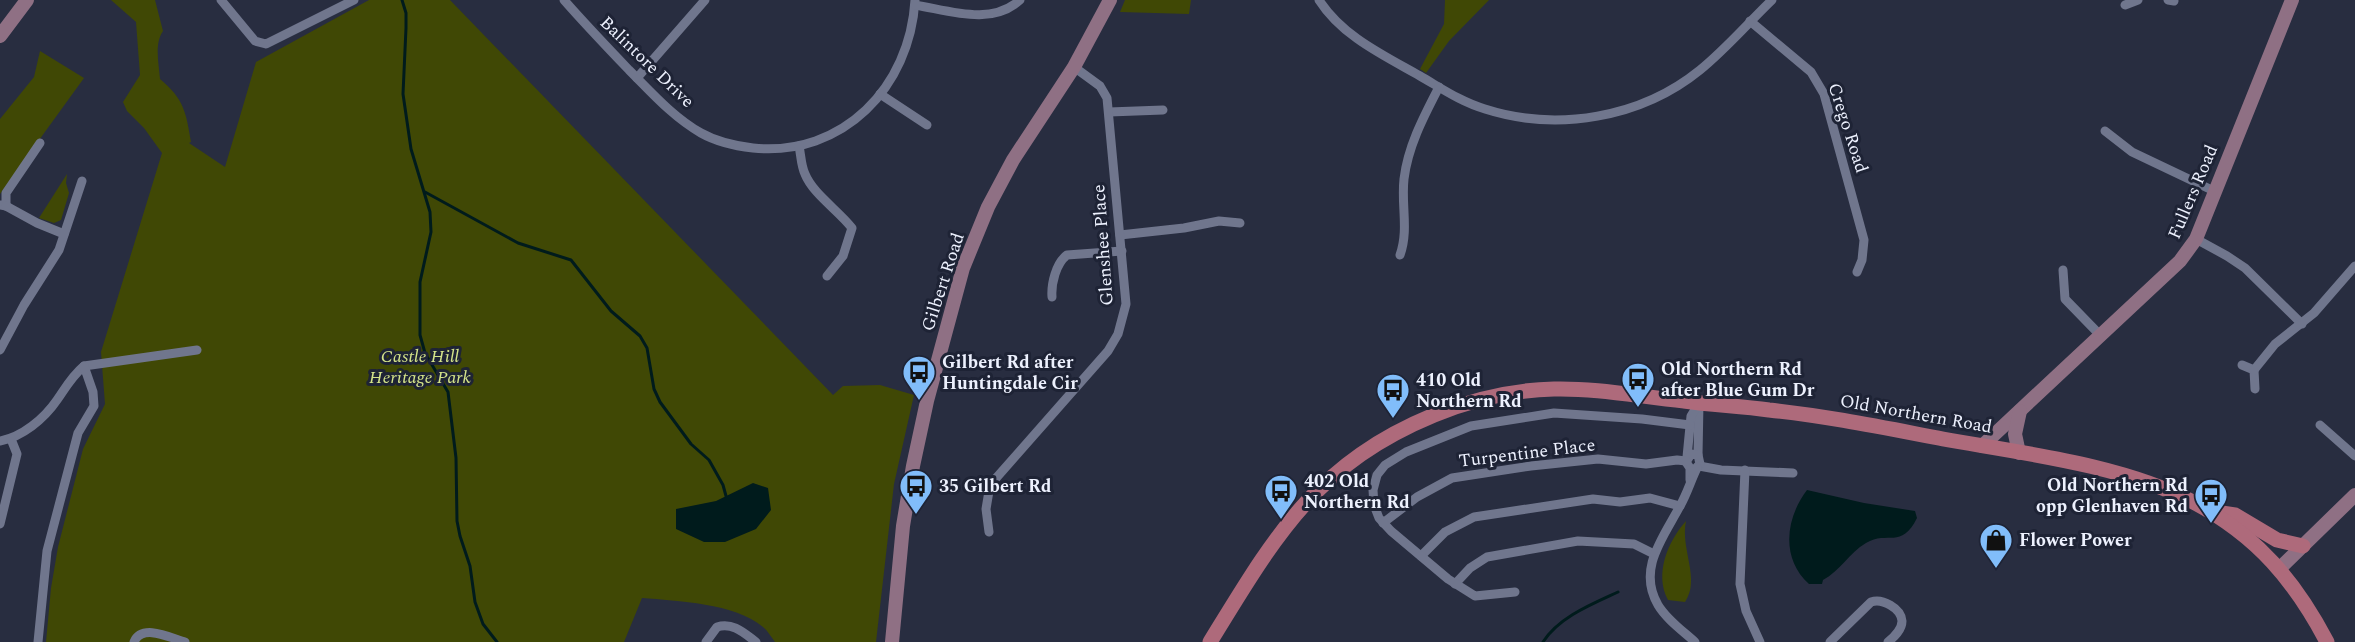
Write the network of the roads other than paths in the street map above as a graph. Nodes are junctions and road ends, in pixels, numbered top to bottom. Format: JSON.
{"nodes":[{"id":1,"x":27,"y":0,"type":"edge"},
{"id":2,"x":221,"y":0,"type":"edge"},
{"id":3,"x":354,"y":0,"type":"edge"},
{"id":4,"x":564,"y":0,"type":"edge"},
{"id":5,"x":705,"y":0,"type":"edge"},
{"id":6,"x":1020,"y":0,"type":"edge"},
{"id":7,"x":1110,"y":0,"type":"edge"},
{"id":8,"x":1319,"y":0,"type":"edge"},
{"id":9,"x":1772,"y":0,"type":"edge"},
{"id":10,"x":2138,"y":0,"type":"edge"},
{"id":11,"x":2292,"y":0,"type":"edge"},
{"id":12,"x":915,"y":3,"type":"edge"},
{"id":13,"x":2125,"y":5,"type":"dead end"},
{"id":14,"x":1750,"y":21,"type":"junction"},
{"id":15,"x":0,"y":36,"type":"edge"},
{"id":16,"x":1074,"y":67,"type":"junction"},
{"id":17,"x":637,"y":78,"type":"junction"},
{"id":18,"x":1439,"y":87,"type":"junction"},
{"id":19,"x":879,"y":94,"type":"junction"},
{"id":20,"x":1163,"y":110,"type":"dead end"},
{"id":21,"x":1109,"y":111,"type":"junction"},
{"id":22,"x":927,"y":125,"type":"dead end"},
{"id":23,"x":2105,"y":131,"type":"dead end"},
{"id":24,"x":40,"y":143,"type":"dead end"},
{"id":25,"x":800,"y":146,"type":"junction"},
{"id":26,"x":82,"y":181,"type":"dead end"},
{"id":27,"x":2214,"y":191,"type":"junction"},
{"id":28,"x":3,"y":206,"type":"edge"},
{"id":29,"x":1239,"y":223,"type":"dead end"},
{"id":30,"x":64,"y":234,"type":"junction"},
{"id":31,"x":1120,"y":234,"type":"junction"},
{"id":32,"x":2196,"y":239,"type":"junction"},
{"id":33,"x":1122,"y":251,"type":"junction"},
{"id":34,"x":1400,"y":255,"type":"dead end"},
{"id":35,"x":2355,"y":266,"type":"edge"},
{"id":36,"x":2063,"y":270,"type":"dead end"},
{"id":37,"x":1857,"y":272,"type":"dead end"},
{"id":38,"x":827,"y":276,"type":"dead end"},
{"id":39,"x":1052,"y":297,"type":"dead end"},
{"id":40,"x":2302,"y":324,"type":"junction"},
{"id":41,"x":2100,"y":335,"type":"junction"},
{"id":42,"x":0,"y":350,"type":"edge"},
{"id":43,"x":196,"y":350,"type":"dead end"},
{"id":44,"x":2242,"y":365,"type":"dead end"},
{"id":45,"x":84,"y":366,"type":"junction"},
{"id":46,"x":2254,"y":370,"type":"junction"},
{"id":47,"x":2254,"y":389,"type":"dead end"},
{"id":48,"x":1699,"y":403,"type":"junction"},
{"id":49,"x":2020,"y":411,"type":"junction"},
{"id":50,"x":2320,"y":424,"type":"dead end"},
{"id":51,"x":1690,"y":425,"type":"junction"},
{"id":52,"x":11,"y":439,"type":"junction"},
{"id":53,"x":0,"y":441,"type":"edge"},
{"id":54,"x":1982,"y":446,"type":"junction"},
{"id":55,"x":2019,"y":453,"type":"junction"},
{"id":56,"x":2355,"y":456,"type":"edge"},
{"id":57,"x":1696,"y":463,"type":"junction"},
{"id":58,"x":1745,"y":470,"type":"junction"},
{"id":59,"x":1793,"y":473,"type":"dead end"},
{"id":60,"x":2355,"y":495,"type":"edge"},
{"id":61,"x":1680,"y":506,"type":"junction"},
{"id":62,"x":2209,"y":511,"type":"junction"},
{"id":63,"x":1383,"y":523,"type":"junction"},
{"id":64,"x":0,"y":524,"type":"edge"},
{"id":65,"x":989,"y":532,"type":"dead end"},
{"id":66,"x":2303,"y":546,"type":"junction"},
{"id":67,"x":1654,"y":554,"type":"junction"},
{"id":68,"x":1421,"y":556,"type":"junction"},
{"id":69,"x":2280,"y":568,"type":"junction"},
{"id":70,"x":1455,"y":584,"type":"junction"},
{"id":71,"x":1515,"y":592,"type":"dead end"},
{"id":72,"x":38,"y":642,"type":"edge"},
{"id":73,"x":135,"y":642,"type":"edge"},
{"id":74,"x":185,"y":642,"type":"edge"},
{"id":75,"x":706,"y":642,"type":"edge"},
{"id":76,"x":756,"y":642,"type":"edge"},
{"id":77,"x":892,"y":642,"type":"edge"},
{"id":78,"x":1210,"y":642,"type":"edge"},
{"id":79,"x":1695,"y":642,"type":"edge"},
{"id":80,"x":1760,"y":642,"type":"edge"},
{"id":81,"x":1830,"y":642,"type":"edge"},
{"id":82,"x":1888,"y":642,"type":"edge"},
{"id":83,"x":2327,"y":642,"type":"edge"}],
"edges":[{"from":1,"to":15,"type":"main road"},
{"from":2,"to":3,"type":"street"},
{"from":4,"to":17,"type":"street","name":"Balintore Drive"},
{"from":5,"to":17,"type":"street"},
{"from":6,"to":12,"type":"street"},
{"from":7,"to":16,"type":"main road","name":"Gilbert Road"},
{"from":8,"to":18,"type":"street"},
{"from":9,"to":14,"type":"street"},
{"from":10,"to":13,"type":"street"},
{"from":11,"to":27,"type":"main road","name":"Fullers Road"},
{"from":12,"to":19,"type":"street","name":"Balintore Drive"},
{"from":14,"to":18,"type":"street"},
{"from":14,"to":37,"type":"street","name":"Crego Road"},
{"from":16,"to":21,"type":"street","name":"Glenshee Place"},
{"from":16,"to":77,"type":"main road","name":"Gilbert Road"},
{"from":17,"to":25,"type":"street","name":"Balintore Drive"},
{"from":18,"to":34,"type":"street"},
{"from":19,"to":22,"type":"street"},
{"from":19,"to":25,"type":"street","name":"Balintore Drive"},
{"from":20,"to":21,"type":"street"},
{"from":21,"to":31,"type":"street","name":"Glenshee Place"},
{"from":23,"to":27,"type":"street"},
{"from":24,"to":28,"type":"street"},
{"from":25,"to":38,"type":"street"},
{"from":26,"to":30,"type":"street"},
{"from":27,"to":32,"type":"main road","name":"Fullers Road"},
{"from":28,"to":30,"type":"street"},
{"from":29,"to":31,"type":"street"},
{"from":30,"to":42,"type":"street"},
{"from":31,"to":33,"type":"street","name":"Glenshee Place"},
{"from":32,"to":40,"type":"street"},
{"from":32,"to":41,"type":"main road","name":"Fullers Road"},
{"from":33,"to":39,"type":"street"},
{"from":33,"to":65,"type":"street","name":"Glenshee Place"},
{"from":35,"to":40,"type":"street"},
{"from":36,"to":41,"type":"street"},
{"from":40,"to":46,"type":"street"},
{"from":41,"to":49,"type":"main road","name":"Fullers Road"},
{"from":43,"to":45,"type":"street"},
{"from":44,"to":46,"type":"street"},
{"from":45,"to":52,"type":"street"},
{"from":45,"to":72,"type":"street"},
{"from":46,"to":47,"type":"street"},
{"from":48,"to":51,"type":"street"},
{"from":48,"to":54,"type":"main road","name":"Old Northern Road"},
{"from":48,"to":57,"type":"street"},
{"from":48,"to":78,"type":"main road","name":"Old Northern Road"},
{"from":49,"to":54,"type":"main road","name":"Fullers Road"},
{"from":49,"to":55,"type":"main road"},
{"from":50,"to":56,"type":"street"},
{"from":51,"to":57,"type":"street"},
{"from":51,"to":63,"type":"street"},
{"from":52,"to":53,"type":"street"},
{"from":52,"to":64,"type":"street"},
{"from":54,"to":55,"type":"main road","name":"Old Northern Road"},
{"from":55,"to":62,"type":"main road","name":"Old Northern Road"},
{"from":57,"to":58,"type":"street","name":"Turpentine Place"},
{"from":57,"to":61,"type":"street"},
{"from":57,"to":63,"type":"street","name":"Turpentine Place"},
{"from":58,"to":59,"type":"street","name":"Turpentine Place"},
{"from":58,"to":80,"type":"street"},
{"from":60,"to":66,"type":"main road"},
{"from":61,"to":67,"type":"street"},
{"from":61,"to":68,"type":"street"},
{"from":62,"to":66,"type":"main road"},
{"from":62,"to":69,"type":"main road","name":"Old Northern Road"},
{"from":63,"to":68,"type":"street"},
{"from":66,"to":69,"type":"main road"},
{"from":67,"to":70,"type":"street"},
{"from":67,"to":79,"type":"street"},
{"from":68,"to":70,"type":"street"},
{"from":69,"to":83,"type":"main road","name":"Old Northern Road"},
{"from":70,"to":71,"type":"street"},
{"from":73,"to":74,"type":"street"},
{"from":75,"to":76,"type":"street"},
{"from":81,"to":82,"type":"street"}]}
